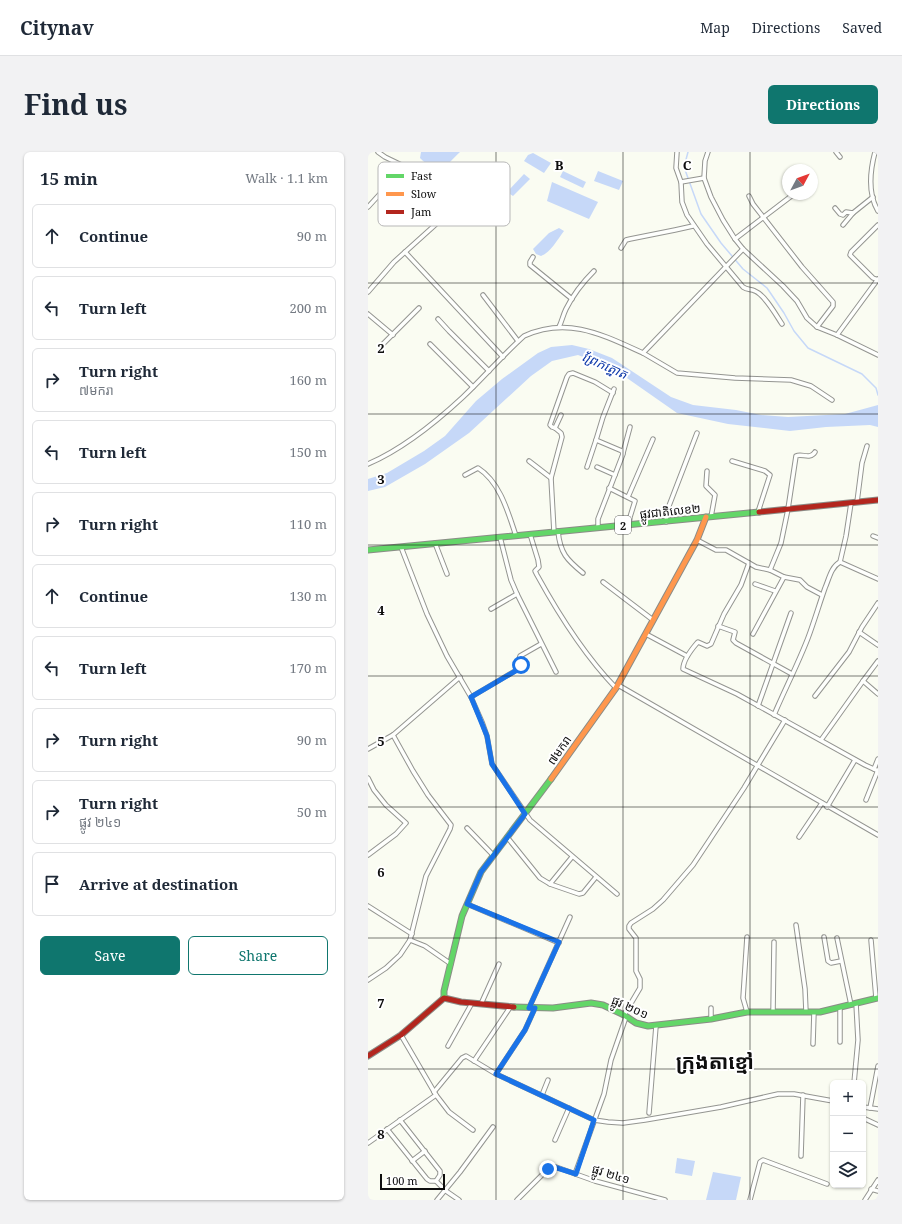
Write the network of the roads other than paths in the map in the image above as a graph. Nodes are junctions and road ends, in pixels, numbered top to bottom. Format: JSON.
{"nodes":[{"id":1,"x":378,"y":152,"type":"edge"},
{"id":2,"x":677,"y":152,"type":"edge"},
{"id":3,"x":708,"y":152,"type":"edge"},
{"id":4,"x":836,"y":152,"type":"edge"},
{"id":5,"x":875,"y":152,"type":"edge"},
{"id":6,"x":840,"y":157,"type":"dead end"},
{"id":7,"x":395,"y":162,"type":"edge"},
{"id":8,"x":704,"y":178,"type":"junction"},
{"id":9,"x":682,"y":182,"type":"junction"},
{"id":10,"x":378,"y":196,"type":"edge"},
{"id":11,"x":749,"y":196,"type":"dead end"},
{"id":12,"x":873,"y":197,"type":"junction"},
{"id":13,"x":786,"y":200,"type":"edge"},
{"id":14,"x":368,"y":207,"type":"edge"},
{"id":15,"x":835,"y":208,"type":"dead end"},
{"id":16,"x":878,"y":212,"type":"edge"},
{"id":17,"x":853,"y":213,"type":"junction"},
{"id":18,"x":763,"y":217,"type":"junction"},
{"id":19,"x":843,"y":224,"type":"dead end"},
{"id":20,"x":878,"y":225,"type":"edge"},
{"id":21,"x":434,"y":226,"type":"edge"},
{"id":22,"x":693,"y":226,"type":"junction"},
{"id":23,"x":735,"y":239,"type":"junction"},
{"id":24,"x":621,"y":248,"type":"dead end"},
{"id":25,"x":743,"y":249,"type":"junction"},
{"id":26,"x":405,"y":252,"type":"junction"},
{"id":27,"x":534,"y":257,"type":"dead end"},
{"id":28,"x":725,"y":267,"type":"junction"},
{"id":29,"x":594,"y":271,"type":"dead end"},
{"id":30,"x":878,"y":280,"type":"edge"},
{"id":31,"x":368,"y":292,"type":"edge"},
{"id":32,"x":483,"y":295,"type":"dead end"},
{"id":33,"x":572,"y":299,"type":"junction"},
{"id":34,"x":419,"y":308,"type":"dead end"},
{"id":35,"x":368,"y":314,"type":"edge"},
{"id":36,"x":438,"y":319,"type":"dead end"},
{"id":37,"x":782,"y":324,"type":"dead end"},
{"id":38,"x":560,"y":327,"type":"junction"},
{"id":39,"x":817,"y":327,"type":"junction"},
{"id":40,"x":393,"y":335,"type":"junction"},
{"id":41,"x":838,"y":335,"type":"junction"},
{"id":42,"x":518,"y":341,"type":"junction"},
{"id":43,"x":430,"y":344,"type":"dead end"},
{"id":44,"x":381,"y":346,"type":"dead end"},
{"id":45,"x":643,"y":353,"type":"junction"},
{"id":46,"x":877,"y":353,"type":"edge"},
{"id":47,"x":503,"y":357,"type":"junction"},
{"id":48,"x":489,"y":371,"type":"junction"},
{"id":49,"x":473,"y":387,"type":"junction"},
{"id":50,"x":832,"y":400,"type":"dead end"},
{"id":51,"x":561,"y":415,"type":"dead end"},
{"id":52,"x":630,"y":427,"type":"dead end"},
{"id":53,"x":555,"y":428,"type":"junction"},
{"id":54,"x":697,"y":433,"type":"dead end"},
{"id":55,"x":653,"y":439,"type":"dead end"},
{"id":56,"x":596,"y":440,"type":"junction"},
{"id":57,"x":867,"y":446,"type":"dead end"},
{"id":58,"x":815,"y":452,"type":"dead end"},
{"id":59,"x":623,"y":454,"type":"junction"},
{"id":60,"x":529,"y":461,"type":"dead end"},
{"id":61,"x":732,"y":461,"type":"dead end"},
{"id":62,"x":368,"y":464,"type":"edge"},
{"id":63,"x":597,"y":467,"type":"dead end"},
{"id":64,"x":588,"y":468,"type":"dead end"},
{"id":65,"x":707,"y":471,"type":"dead end"},
{"id":66,"x":465,"y":475,"type":"dead end"},
{"id":67,"x":615,"y":475,"type":"junction"},
{"id":68,"x":551,"y":478,"type":"junction"},
{"id":69,"x":609,"y":488,"type":"junction"},
{"id":70,"x":628,"y":497,"type":"junction"},
{"id":71,"x":878,"y":500,"type":"edge"},
{"id":72,"x":858,"y":502,"type":"junction"},
{"id":73,"x":851,"y":503,"type":"junction"},
{"id":74,"x":788,"y":509,"type":"junction"},
{"id":75,"x":758,"y":512,"type":"junction"},
{"id":76,"x":708,"y":517,"type":"junction"},
{"id":77,"x":666,"y":522,"type":"junction"},
{"id":78,"x":630,"y":525,"type":"junction"},
{"id":79,"x":598,"y":528,"type":"junction"},
{"id":80,"x":556,"y":532,"type":"junction"},
{"id":81,"x":530,"y":534,"type":"junction"},
{"id":82,"x":500,"y":536,"type":"junction"},
{"id":83,"x":516,"y":536,"type":"junction"},
{"id":84,"x":873,"y":536,"type":"dead end"},
{"id":85,"x":878,"y":538,"type":"edge"},
{"id":86,"x":697,"y":540,"type":"junction"},
{"id":87,"x":435,"y":543,"type":"junction"},
{"id":88,"x":401,"y":546,"type":"junction"},
{"id":89,"x":368,"y":550,"type":"edge"},
{"id":90,"x":840,"y":562,"type":"junction"},
{"id":91,"x":749,"y":563,"type":"junction"},
{"id":92,"x":770,"y":570,"type":"junction"},
{"id":93,"x":583,"y":573,"type":"dead end"},
{"id":94,"x":447,"y":574,"type":"dead end"},
{"id":95,"x":784,"y":577,"type":"junction"},
{"id":96,"x":878,"y":579,"type":"edge"},
{"id":97,"x":603,"y":582,"type":"dead end"},
{"id":98,"x":755,"y":584,"type":"dead end"},
{"id":99,"x":775,"y":591,"type":"junction"},
{"id":100,"x":516,"y":594,"type":"junction"},
{"id":101,"x":822,"y":595,"type":"junction"},
{"id":102,"x":878,"y":603,"type":"edge"},
{"id":103,"x":491,"y":610,"type":"dead end"},
{"id":104,"x":791,"y":613,"type":"dead end"},
{"id":105,"x":654,"y":620,"type":"junction"},
{"id":106,"x":718,"y":626,"type":"junction"},
{"id":107,"x":859,"y":632,"type":"junction"},
{"id":108,"x":646,"y":634,"type":"junction"},
{"id":109,"x":753,"y":634,"type":"dead end"},
{"id":110,"x":541,"y":644,"type":"junction"},
{"id":111,"x":878,"y":645,"type":"edge"},
{"id":112,"x":687,"y":656,"type":"junction"},
{"id":113,"x":878,"y":661,"type":"edge"},
{"id":114,"x":773,"y":664,"type":"junction"},
{"id":115,"x":556,"y":672,"type":"dead end"},
{"id":116,"x":792,"y":674,"type":"junction"},
{"id":117,"x":460,"y":678,"type":"junction"},
{"id":118,"x":863,"y":681,"type":"junction"},
{"id":119,"x":617,"y":687,"type":"junction"},
{"id":120,"x":878,"y":694,"type":"edge"},
{"id":121,"x":815,"y":696,"type":"dead end"},
{"id":122,"x":471,"y":697,"type":"junction"},
{"id":123,"x":758,"y":706,"type":"junction"},
{"id":124,"x":774,"y":715,"type":"junction"},
{"id":125,"x":785,"y":720,"type":"junction"},
{"id":126,"x":393,"y":735,"type":"junction"},
{"id":127,"x":821,"y":740,"type":"junction"},
{"id":128,"x":368,"y":749,"type":"edge"},
{"id":129,"x":878,"y":759,"type":"edge"},
{"id":130,"x":855,"y":760,"type":"junction"},
{"id":131,"x":758,"y":765,"type":"junction"},
{"id":132,"x":876,"y":770,"type":"edge"},
{"id":133,"x":368,"y":778,"type":"edge"},
{"id":134,"x":866,"y":800,"type":"dead end"},
{"id":135,"x":822,"y":803,"type":"junction"},
{"id":136,"x":827,"y":807,"type":"junction"},
{"id":137,"x":525,"y":814,"type":"junction"},
{"id":138,"x":467,"y":828,"type":"dead end"},
{"id":139,"x":878,"y":835,"type":"edge"},
{"id":140,"x":508,"y":837,"type":"junction"},
{"id":141,"x":799,"y":837,"type":"dead end"},
{"id":142,"x":368,"y":854,"type":"edge"},
{"id":143,"x":493,"y":855,"type":"junction"},
{"id":144,"x":572,"y":857,"type":"junction"},
{"id":145,"x":596,"y":877,"type":"junction"},
{"id":146,"x":550,"y":884,"type":"junction"},
{"id":147,"x":617,"y":894,"type":"dead end"},
{"id":148,"x":467,"y":904,"type":"junction"},
{"id":149,"x":368,"y":906,"type":"edge"},
{"id":150,"x":570,"y":917,"type":"dead end"},
{"id":151,"x":796,"y":925,"type":"dead end"},
{"id":152,"x":412,"y":934,"type":"junction"},
{"id":153,"x":747,"y":937,"type":"dead end"},
{"id":154,"x":824,"y":937,"type":"dead end"},
{"id":155,"x":837,"y":938,"type":"dead end"},
{"id":156,"x":410,"y":940,"type":"junction"},
{"id":157,"x":871,"y":940,"type":"dead end"},
{"id":158,"x":559,"y":942,"type":"junction"},
{"id":159,"x":774,"y":942,"type":"dead end"},
{"id":160,"x":841,"y":961,"type":"junction"},
{"id":161,"x":451,"y":964,"type":"junction"},
{"id":162,"x":499,"y":964,"type":"dead end"},
{"id":163,"x":368,"y":980,"type":"edge"},
{"id":164,"x":444,"y":998,"type":"junction"},
{"id":165,"x":877,"y":998,"type":"edge"},
{"id":166,"x":472,"y":1003,"type":"junction"},
{"id":167,"x":481,"y":1004,"type":"junction"},
{"id":168,"x":853,"y":1004,"type":"junction"},
{"id":169,"x":511,"y":1006,"type":"junction"},
{"id":170,"x":529,"y":1008,"type":"junction"},
{"id":171,"x":535,"y":1008,"type":"junction"},
{"id":172,"x":711,"y":1008,"type":"dead end"},
{"id":173,"x":840,"y":1008,"type":"junction"},
{"id":174,"x":748,"y":1012,"type":"junction"},
{"id":175,"x":773,"y":1012,"type":"junction"},
{"id":176,"x":806,"y":1012,"type":"junction"},
{"id":177,"x":814,"y":1012,"type":"junction"},
{"id":178,"x":625,"y":1016,"type":"junction"},
{"id":179,"x":711,"y":1018,"type":"junction"},
{"id":180,"x":656,"y":1026,"type":"junction"},
{"id":181,"x":401,"y":1035,"type":"junction"},
{"id":182,"x":840,"y":1042,"type":"dead end"},
{"id":183,"x":813,"y":1044,"type":"dead end"},
{"id":184,"x":448,"y":1046,"type":"dead end"},
{"id":185,"x":368,"y":1056,"type":"edge"},
{"id":186,"x":474,"y":1061,"type":"junction"},
{"id":187,"x":878,"y":1066,"type":"edge"},
{"id":188,"x":496,"y":1074,"type":"junction"},
{"id":189,"x":548,"y":1080,"type":"dead end"},
{"id":190,"x":854,"y":1080,"type":"edge"},
{"id":191,"x":435,"y":1093,"type":"junction"},
{"id":192,"x":542,"y":1095,"type":"junction"},
{"id":193,"x":803,"y":1095,"type":"junction"},
{"id":194,"x":830,"y":1100,"type":"edge"},
{"id":195,"x":866,"y":1107,"type":"edge"},
{"id":196,"x":570,"y":1108,"type":"junction"},
{"id":197,"x":870,"y":1108,"type":"junction"},
{"id":198,"x":878,"y":1109,"type":"edge"},
{"id":199,"x":649,"y":1113,"type":"dead end"},
{"id":200,"x":866,"y":1119,"type":"edge"},
{"id":201,"x":400,"y":1120,"type":"junction"},
{"id":202,"x":594,"y":1120,"type":"junction"},
{"id":203,"x":878,"y":1125,"type":"edge"},
{"id":204,"x":492,"y":1127,"type":"dead end"},
{"id":205,"x":387,"y":1129,"type":"junction"},
{"id":206,"x":472,"y":1130,"type":"dead end"},
{"id":207,"x":555,"y":1140,"type":"dead end"},
{"id":208,"x":368,"y":1142,"type":"edge"},
{"id":209,"x":425,"y":1151,"type":"junction"},
{"id":210,"x":801,"y":1156,"type":"dead end"},
{"id":211,"x":412,"y":1161,"type":"junction"},
{"id":212,"x":576,"y":1174,"type":"junction"},
{"id":213,"x":878,"y":1180,"type":"edge"},
{"id":214,"x":436,"y":1181,"type":"junction"},
{"id":215,"x":827,"y":1184,"type":"dead end"},
{"id":216,"x":872,"y":1189,"type":"junction"},
{"id":217,"x":446,"y":1191,"type":"junction"},
{"id":218,"x":878,"y":1191,"type":"edge"},
{"id":219,"x":438,"y":1200,"type":"edge"},
{"id":220,"x":459,"y":1200,"type":"edge"},
{"id":221,"x":517,"y":1200,"type":"edge"},
{"id":222,"x":665,"y":1200,"type":"edge"},
{"id":223,"x":750,"y":1200,"type":"edge"},
{"id":224,"x":865,"y":1200,"type":"edge"}],
"edges":[{"from":1,"to":7,"type":"street"},
{"from":2,"to":9,"type":"street"},
{"from":3,"to":8,"type":"street"},
{"from":4,"to":6,"type":"street"},
{"from":5,"to":12,"type":"street"},
{"from":8,"to":9,"type":"street"},
{"from":8,"to":23,"type":"street"},
{"from":9,"to":22,"type":"street"},
{"from":10,"to":14,"type":"street"},
{"from":11,"to":18,"type":"street"},
{"from":12,"to":16,"type":"street"},
{"from":12,"to":17,"type":"street"},
{"from":13,"to":18,"type":"street"},
{"from":15,"to":17,"type":"street"},
{"from":17,"to":19,"type":"street"},
{"from":18,"to":23,"type":"street"},
{"from":18,"to":39,"type":"street"},
{"from":20,"to":30,"type":"street"},
{"from":21,"to":26,"type":"street"},
{"from":22,"to":24,"type":"street"},
{"from":22,"to":28,"type":"street"},
{"from":23,"to":25,"type":"street"},
{"from":25,"to":28,"type":"street"},
{"from":25,"to":39,"type":"street"},
{"from":26,"to":31,"type":"street"},
{"from":26,"to":47,"type":"street"},
{"from":27,"to":33,"type":"street"},
{"from":28,"to":37,"type":"street"},
{"from":28,"to":45,"type":"street"},
{"from":29,"to":33,"type":"street"},
{"from":30,"to":41,"type":"street"},
{"from":32,"to":42,"type":"street"},
{"from":33,"to":38,"type":"street"},
{"from":34,"to":40,"type":"street"},
{"from":35,"to":40,"type":"street"},
{"from":36,"to":48,"type":"street"},
{"from":38,"to":42,"type":"street"},
{"from":38,"to":45,"type":"street"},
{"from":39,"to":41,"type":"street"},
{"from":40,"to":44,"type":"street"},
{"from":41,"to":46,"type":"street"},
{"from":42,"to":47,"type":"street"},
{"from":43,"to":49,"type":"street"},
{"from":45,"to":50,"type":"street"},
{"from":47,"to":48,"type":"street"},
{"from":48,"to":49,"type":"street"},
{"from":49,"to":62,"type":"street"},
{"from":51,"to":53,"type":"street"},
{"from":52,"to":59,"type":"street"},
{"from":53,"to":56,"type":"street"},
{"from":53,"to":68,"type":"street"},
{"from":54,"to":77,"type":"street"},
{"from":55,"to":70,"type":"street"},
{"from":56,"to":59,"type":"street"},
{"from":56,"to":64,"type":"street"},
{"from":57,"to":72,"type":"street"},
{"from":58,"to":74,"type":"street"},
{"from":59,"to":67,"type":"street"},
{"from":60,"to":68,"type":"street"},
{"from":61,"to":75,"type":"street"},
{"from":63,"to":67,"type":"street"},
{"from":65,"to":76,"type":"street"},
{"from":66,"to":83,"type":"street"},
{"from":67,"to":69,"type":"street"},
{"from":68,"to":80,"type":"street"},
{"from":69,"to":70,"type":"street"},
{"from":69,"to":79,"type":"street"},
{"from":70,"to":78,"type":"street"},
{"from":71,"to":72,"type":"main road","name":"ផ្លូវជាតិលេខ២","number":"2"},
{"from":72,"to":73,"type":"main road","name":"ផ្លូវជាតិលេខ២","number":"2"},
{"from":73,"to":74,"type":"main road","name":"ផ្លូវជាតិលេខ២","number":"2"},
{"from":73,"to":90,"type":"street"},
{"from":74,"to":75,"type":"main road","name":"ផ្លូវជាតិលេខ២","number":"2"},
{"from":74,"to":92,"type":"street"},
{"from":75,"to":76,"type":"main road","name":"ផ្លូវជាតិលេខ២","number":"2"},
{"from":76,"to":77,"type":"main road","name":"ផ្លូវជាតិលេខ២","number":"2"},
{"from":76,"to":86,"type":"main road","name":"៧មករា"},
{"from":77,"to":78,"type":"main road","name":"ផ្លូវជាតិលេខ២","number":"2"},
{"from":78,"to":79,"type":"main road","name":"ផ្លូវជាតិលេខ២","number":"2"},
{"from":79,"to":80,"type":"main road","name":"ផ្លូវជាតិលេខ២","number":"2"},
{"from":80,"to":81,"type":"main road","name":"ផ្លូវជាតិលេខ២","number":"2"},
{"from":80,"to":93,"type":"street"},
{"from":81,"to":83,"type":"main road","name":"ផ្លូវជាតិលេខ២","number":"2"},
{"from":81,"to":119,"type":"street"},
{"from":82,"to":83,"type":"main road","name":"ផ្លូវជាតិលេខ២","number":"2"},
{"from":82,"to":87,"type":"main road","name":"ផ្លូវជាតិលេខ២","number":"2"},
{"from":82,"to":100,"type":"street"},
{"from":84,"to":85,"type":"street"},
{"from":86,"to":91,"type":"street"},
{"from":86,"to":105,"type":"main road","name":"៧មករា"},
{"from":87,"to":88,"type":"main road","name":"ផ្លូវជាតិលេខ២","number":"2"},
{"from":87,"to":94,"type":"street"},
{"from":88,"to":89,"type":"main road","name":"ផ្លូវជាតិលេខ២","number":"2"},
{"from":88,"to":117,"type":"street"},
{"from":90,"to":96,"type":"street"},
{"from":90,"to":101,"type":"street"},
{"from":91,"to":92,"type":"street"},
{"from":91,"to":106,"type":"street"},
{"from":92,"to":95,"type":"street"},
{"from":95,"to":99,"type":"street"},
{"from":95,"to":101,"type":"street"},
{"from":97,"to":105,"type":"street"},
{"from":98,"to":99,"type":"street"},
{"from":99,"to":109,"type":"street"},
{"from":100,"to":103,"type":"street"},
{"from":100,"to":110,"type":"street"},
{"from":101,"to":116,"type":"street"},
{"from":102,"to":107,"type":"street"},
{"from":104,"to":114,"type":"street"},
{"from":105,"to":108,"type":"main road","name":"៧មករា"},
{"from":106,"to":112,"type":"street"},
{"from":106,"to":114,"type":"street"},
{"from":107,"to":111,"type":"street"},
{"from":107,"to":121,"type":"street"},
{"from":108,"to":112,"type":"street"},
{"from":108,"to":119,"type":"main road","name":"៧មករា"},
{"from":110,"to":115,"type":"street"},
{"from":110,"to":122,"type":"street"},
{"from":112,"to":123,"type":"street"},
{"from":113,"to":118,"type":"street"},
{"from":114,"to":116,"type":"street"},
{"from":114,"to":123,"type":"street"},
{"from":116,"to":124,"type":"street"},
{"from":117,"to":122,"type":"street"},
{"from":117,"to":126,"type":"street"},
{"from":118,"to":120,"type":"street"},
{"from":118,"to":127,"type":"street"},
{"from":119,"to":131,"type":"street"},
{"from":119,"to":137,"type":"main road","name":"៧មករា"},
{"from":122,"to":137,"type":"street"},
{"from":123,"to":124,"type":"street"},
{"from":124,"to":125,"type":"street"},
{"from":125,"to":127,"type":"street"},
{"from":125,"to":131,"type":"street"},
{"from":126,"to":128,"type":"street"},
{"from":126,"to":152,"type":"street"},
{"from":127,"to":130,"type":"street"},
{"from":129,"to":132,"type":"street"},
{"from":130,"to":132,"type":"street"},
{"from":130,"to":136,"type":"street"},
{"from":131,"to":135,"type":"street"},
{"from":131,"to":178,"type":"street"},
{"from":132,"to":134,"type":"street"},
{"from":133,"to":142,"type":"street"},
{"from":135,"to":136,"type":"street"},
{"from":135,"to":141,"type":"street"},
{"from":136,"to":139,"type":"street"},
{"from":137,"to":140,"type":"main road","name":"៧មករា"},
{"from":137,"to":144,"type":"street"},
{"from":138,"to":143,"type":"street"},
{"from":140,"to":143,"type":"main road","name":"៧មករា"},
{"from":140,"to":146,"type":"street"},
{"from":143,"to":148,"type":"main road","name":"៧មករា"},
{"from":144,"to":145,"type":"street"},
{"from":144,"to":146,"type":"street"},
{"from":145,"to":146,"type":"street"},
{"from":145,"to":147,"type":"street"},
{"from":148,"to":158,"type":"street"},
{"from":148,"to":161,"type":"main road","name":"៧មករា"},
{"from":149,"to":152,"type":"street"},
{"from":150,"to":158,"type":"street"},
{"from":151,"to":176,"type":"street"},
{"from":152,"to":156,"type":"street"},
{"from":153,"to":174,"type":"street"},
{"from":154,"to":160,"type":"street"},
{"from":155,"to":160,"type":"street"},
{"from":156,"to":161,"type":"street"},
{"from":156,"to":163,"type":"street"},
{"from":157,"to":165,"type":"street"},
{"from":158,"to":170,"type":"street"},
{"from":159,"to":175,"type":"street"},
{"from":160,"to":168,"type":"street"},
{"from":161,"to":164,"type":"main road","name":"៧មករា"},
{"from":162,"to":167,"type":"street"},
{"from":164,"to":166,"type":"main road","name":"ផ្លូវ ២០១"},
{"from":164,"to":181,"type":"main road"},
{"from":165,"to":168,"type":"main road","name":"ផ្លូវ ២០១"},
{"from":166,"to":167,"type":"main road","name":"ផ្លូវ ២០១"},
{"from":166,"to":184,"type":"street"},
{"from":167,"to":169,"type":"main road","name":"ផ្លូវ ២០១"},
{"from":168,"to":173,"type":"main road","name":"ផ្លូវ ២០១"},
{"from":168,"to":190,"type":"street"},
{"from":169,"to":170,"type":"main road","name":"ផ្លូវ ២០១"},
{"from":169,"to":186,"type":"street"},
{"from":170,"to":171,"type":"main road","name":"ផ្លូវ ២០១"},
{"from":171,"to":178,"type":"main road","name":"ផ្លូវ ២០១"},
{"from":171,"to":188,"type":"street"},
{"from":172,"to":179,"type":"street"},
{"from":173,"to":177,"type":"main road","name":"ផ្លូវ ២០១"},
{"from":173,"to":182,"type":"street"},
{"from":174,"to":175,"type":"main road","name":"ផ្លូវ ២០១"},
{"from":174,"to":179,"type":"main road","name":"ផ្លូវ ២០១"},
{"from":175,"to":176,"type":"main road","name":"ផ្លូវ ២០១"},
{"from":176,"to":177,"type":"main road","name":"ផ្លូវ ២០១"},
{"from":177,"to":183,"type":"street"},
{"from":178,"to":180,"type":"main road","name":"ផ្លូវ ២០១"},
{"from":178,"to":202,"type":"street"},
{"from":179,"to":180,"type":"main road","name":"ផ្លូវ ២០១"},
{"from":180,"to":199,"type":"street"},
{"from":181,"to":185,"type":"main road"},
{"from":181,"to":191,"type":"street"},
{"from":186,"to":188,"type":"street"},
{"from":186,"to":191,"type":"street"},
{"from":187,"to":197,"type":"street"},
{"from":188,"to":192,"type":"street"},
{"from":189,"to":192,"type":"street"},
{"from":191,"to":201,"type":"street"},
{"from":191,"to":206,"type":"street"},
{"from":192,"to":196,"type":"street"},
{"from":193,"to":194,"type":"street"},
{"from":193,"to":202,"type":"street"},
{"from":193,"to":210,"type":"street"},
{"from":195,"to":197,"type":"street"},
{"from":196,"to":202,"type":"street"},
{"from":196,"to":207,"type":"street"},
{"from":197,"to":198,"type":"street"},
{"from":200,"to":203,"type":"street"},
{"from":201,"to":205,"type":"street"},
{"from":201,"to":209,"type":"street"},
{"from":202,"to":212,"type":"street"},
{"from":204,"to":217,"type":"street"},
{"from":205,"to":208,"type":"street"},
{"from":205,"to":211,"type":"street"},
{"from":209,"to":211,"type":"street"},
{"from":209,"to":214,"type":"street"},
{"from":211,"to":214,"type":"street"},
{"from":212,"to":221,"type":"street","name":"ផ្លូវ ២៤១"},
{"from":212,"to":222,"type":"street","name":"ផ្លូវ ២៤១"},
{"from":213,"to":216,"type":"street"},
{"from":214,"to":217,"type":"street"},
{"from":215,"to":223,"type":"street"},
{"from":216,"to":218,"type":"street"},
{"from":216,"to":224,"type":"street"},
{"from":217,"to":219,"type":"street"},
{"from":217,"to":220,"type":"street"}]}
